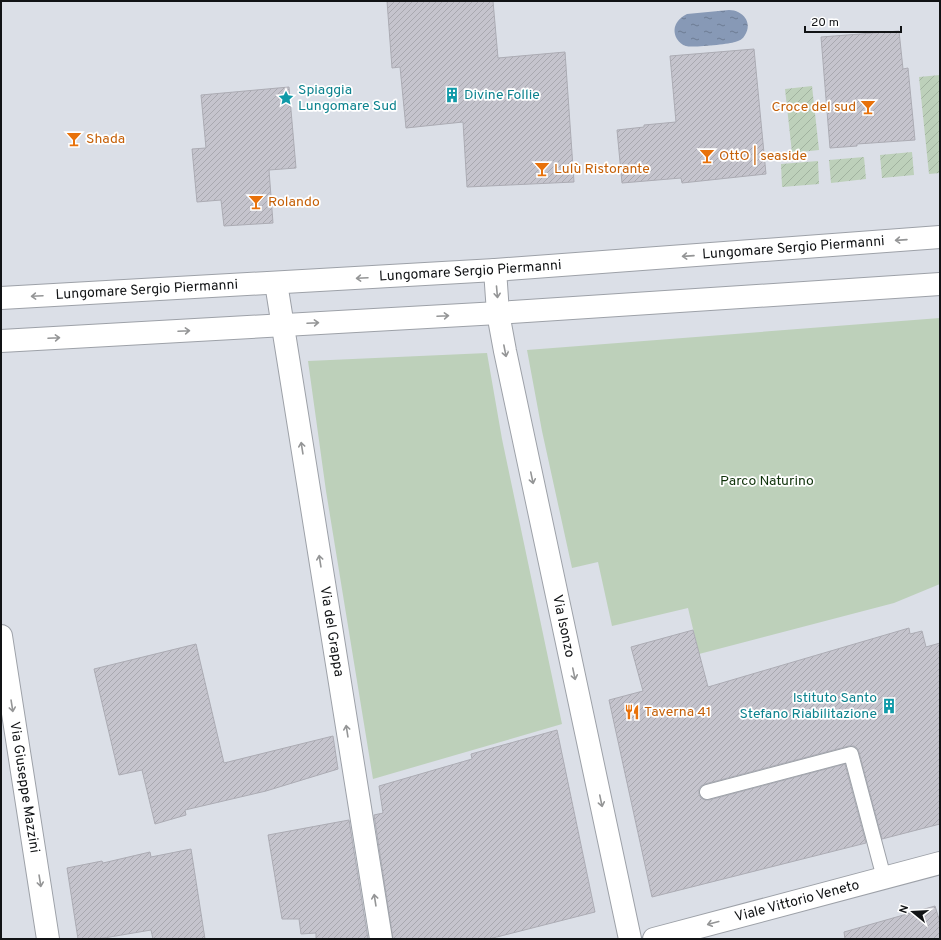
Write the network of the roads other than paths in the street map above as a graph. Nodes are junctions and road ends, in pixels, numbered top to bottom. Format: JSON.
{"nodes":[{"id":1,"x":940,"y":237,"type":"edge"},
{"id":2,"x":495,"y":270,"type":"junction"},
{"id":3,"x":276,"y":282,"type":"junction"},
{"id":4,"x":940,"y":284,"type":"edge"},
{"id":5,"x":1,"y":298,"type":"edge"},
{"id":6,"x":498,"y":313,"type":"junction"},
{"id":7,"x":283,"y":325,"type":"junction"},
{"id":8,"x":1,"y":341,"type":"edge"},
{"id":9,"x":1,"y":636,"type":"edge"},
{"id":10,"x":707,"y":792,"type":"dead end"},
{"id":11,"x":940,"y":863,"type":"edge"},
{"id":12,"x":884,"y":878,"type":"junction"},
{"id":13,"x":48,"y":939,"type":"edge"},
{"id":14,"x":381,"y":939,"type":"edge"},
{"id":15,"x":630,"y":939,"type":"edge"},
{"id":16,"x":654,"y":939,"type":"edge"}],
"edges":[{"from":1,"to":2,"type":"street","name":"Lungomare Sergio Piermanni","one_way":true},
{"from":2,"to":3,"type":"street","name":"Lungomare Sergio Piermanni","one_way":true},
{"from":2,"to":6,"type":"street","name":"Via Isonzo","one_way":true},
{"from":3,"to":5,"type":"street","name":"Lungomare Sergio Piermanni","one_way":true},
{"from":3,"to":7,"type":"street","name":"Via del Grappa"},
{"from":4,"to":6,"type":"street"},
{"from":7,"to":6,"type":"street","one_way":true},
{"from":6,"to":15,"type":"street","name":"Via Isonzo","one_way":true},
{"from":8,"to":7,"type":"street","one_way":true},
{"from":14,"to":7,"type":"street","name":"Via del Grappa","one_way":true},
{"from":9,"to":13,"type":"street","name":"Via Giuseppe Mazzini","one_way":true},
{"from":10,"to":12,"type":"lane"},
{"from":11,"to":12,"type":"street","name":"Viale Vittorio Veneto"},
{"from":12,"to":16,"type":"street","name":"Viale Vittorio Veneto","one_way":true}]}
